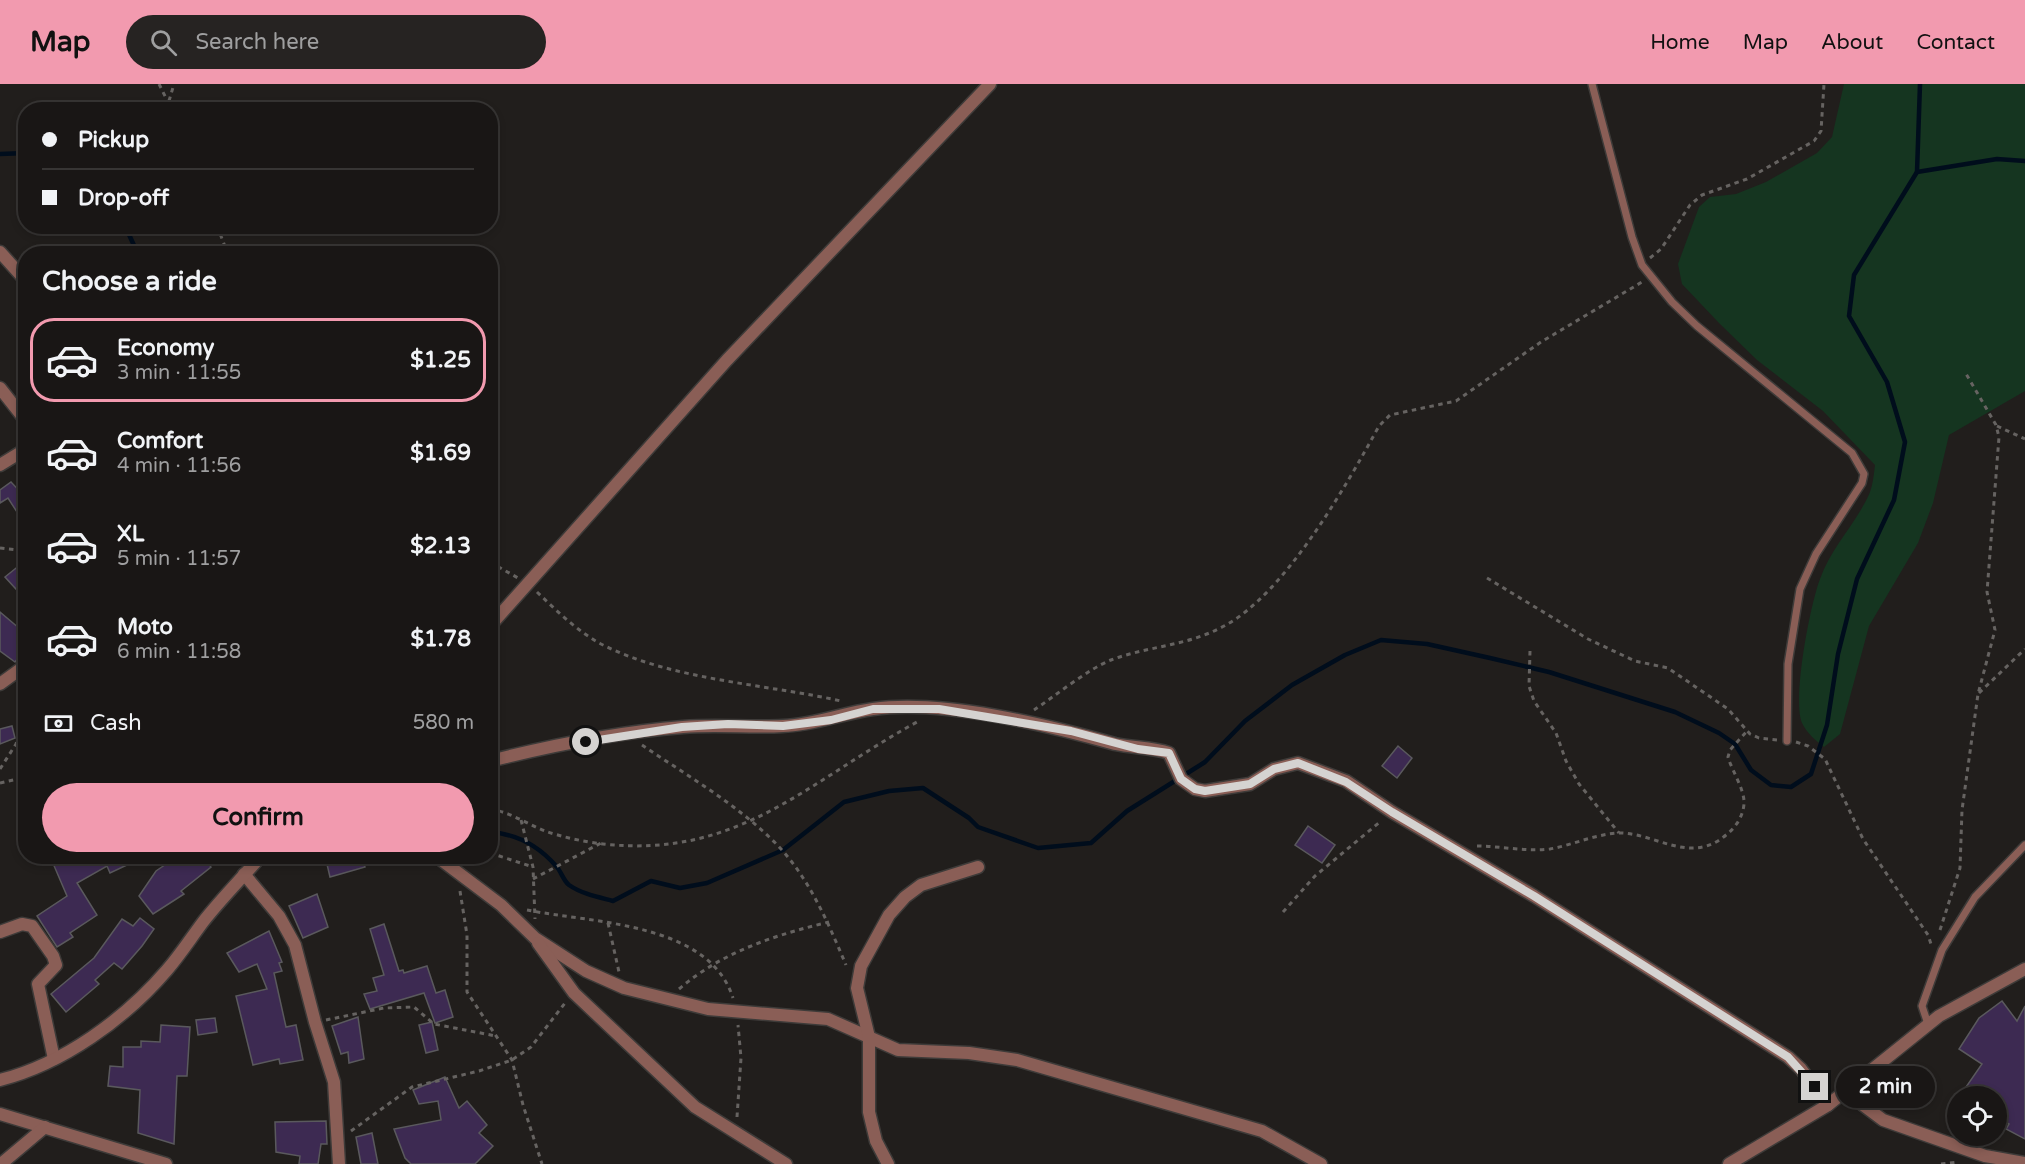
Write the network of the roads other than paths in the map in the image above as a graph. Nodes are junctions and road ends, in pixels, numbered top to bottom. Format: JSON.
{"nodes":[{"id":1,"x":990,"y":84,"type":"edge"},
{"id":2,"x":1592,"y":84,"type":"edge"},
{"id":3,"x":0,"y":252,"type":"edge"},
{"id":4,"x":18,"y":273,"type":"edge"},
{"id":5,"x":0,"y":388,"type":"edge"},
{"id":6,"x":18,"y":411,"type":"edge"},
{"id":7,"x":18,"y":454,"type":"edge"},
{"id":8,"x":0,"y":465,"type":"edge"},
{"id":9,"x":498,"y":617,"type":"edge"},
{"id":10,"x":18,"y":670,"type":"edge"},
{"id":11,"x":0,"y":684,"type":"edge"},
{"id":12,"x":1787,"y":741,"type":"road end"},
{"id":13,"x":498,"y":759,"type":"edge"},
{"id":14,"x":2025,"y":845,"type":"edge"},
{"id":15,"x":252,"y":864,"type":"edge"},
{"id":16,"x":446,"y":864,"type":"edge"},
{"id":17,"x":978,"y":867,"type":"dead end"},
{"id":18,"x":244,"y":873,"type":"junction"},
{"id":19,"x":0,"y":932,"type":"edge"},
{"id":20,"x":535,"y":938,"type":"junction"},
{"id":21,"x":2025,"y":969,"type":"edge"},
{"id":22,"x":1928,"y":1024,"type":"junction"},
{"id":23,"x":869,"y":1037,"type":"junction"},
{"id":24,"x":54,"y":1059,"type":"junction"},
{"id":25,"x":0,"y":1080,"type":"edge"},
{"id":26,"x":1854,"y":1086,"type":"junction"},
{"id":27,"x":1828,"y":1105,"type":"junction"},
{"id":28,"x":0,"y":1114,"type":"edge"},
{"id":29,"x":45,"y":1127,"type":"junction"},
{"id":30,"x":2025,"y":1163,"type":"edge"},
{"id":31,"x":2,"y":1164,"type":"edge"},
{"id":32,"x":166,"y":1164,"type":"edge"},
{"id":33,"x":339,"y":1164,"type":"edge"},
{"id":34,"x":786,"y":1164,"type":"edge"},
{"id":35,"x":888,"y":1164,"type":"edge"},
{"id":36,"x":1321,"y":1164,"type":"edge"},
{"id":37,"x":1729,"y":1164,"type":"edge"}],
"edges":[{"from":1,"to":9,"type":"street"},
{"from":2,"to":12,"type":"lane"},
{"from":3,"to":4,"type":"street"},
{"from":5,"to":6,"type":"street"},
{"from":7,"to":8,"type":"street"},
{"from":10,"to":11,"type":"street"},
{"from":13,"to":27,"type":"street"},
{"from":14,"to":22,"type":"lane"},
{"from":15,"to":18,"type":"street"},
{"from":16,"to":20,"type":"street"},
{"from":17,"to":23,"type":"street"},
{"from":18,"to":24,"type":"street"},
{"from":18,"to":33,"type":"street"},
{"from":19,"to":24,"type":"street"},
{"from":20,"to":23,"type":"street"},
{"from":20,"to":34,"type":"street"},
{"from":21,"to":22,"type":"street"},
{"from":22,"to":26,"type":"street"},
{"from":23,"to":35,"type":"street"},
{"from":23,"to":36,"type":"street"},
{"from":24,"to":25,"type":"street"},
{"from":26,"to":27,"type":"street"},
{"from":26,"to":30,"type":"street"},
{"from":27,"to":37,"type":"street"},
{"from":28,"to":29,"type":"street"},
{"from":29,"to":31,"type":"street"},
{"from":29,"to":32,"type":"street"}]}
